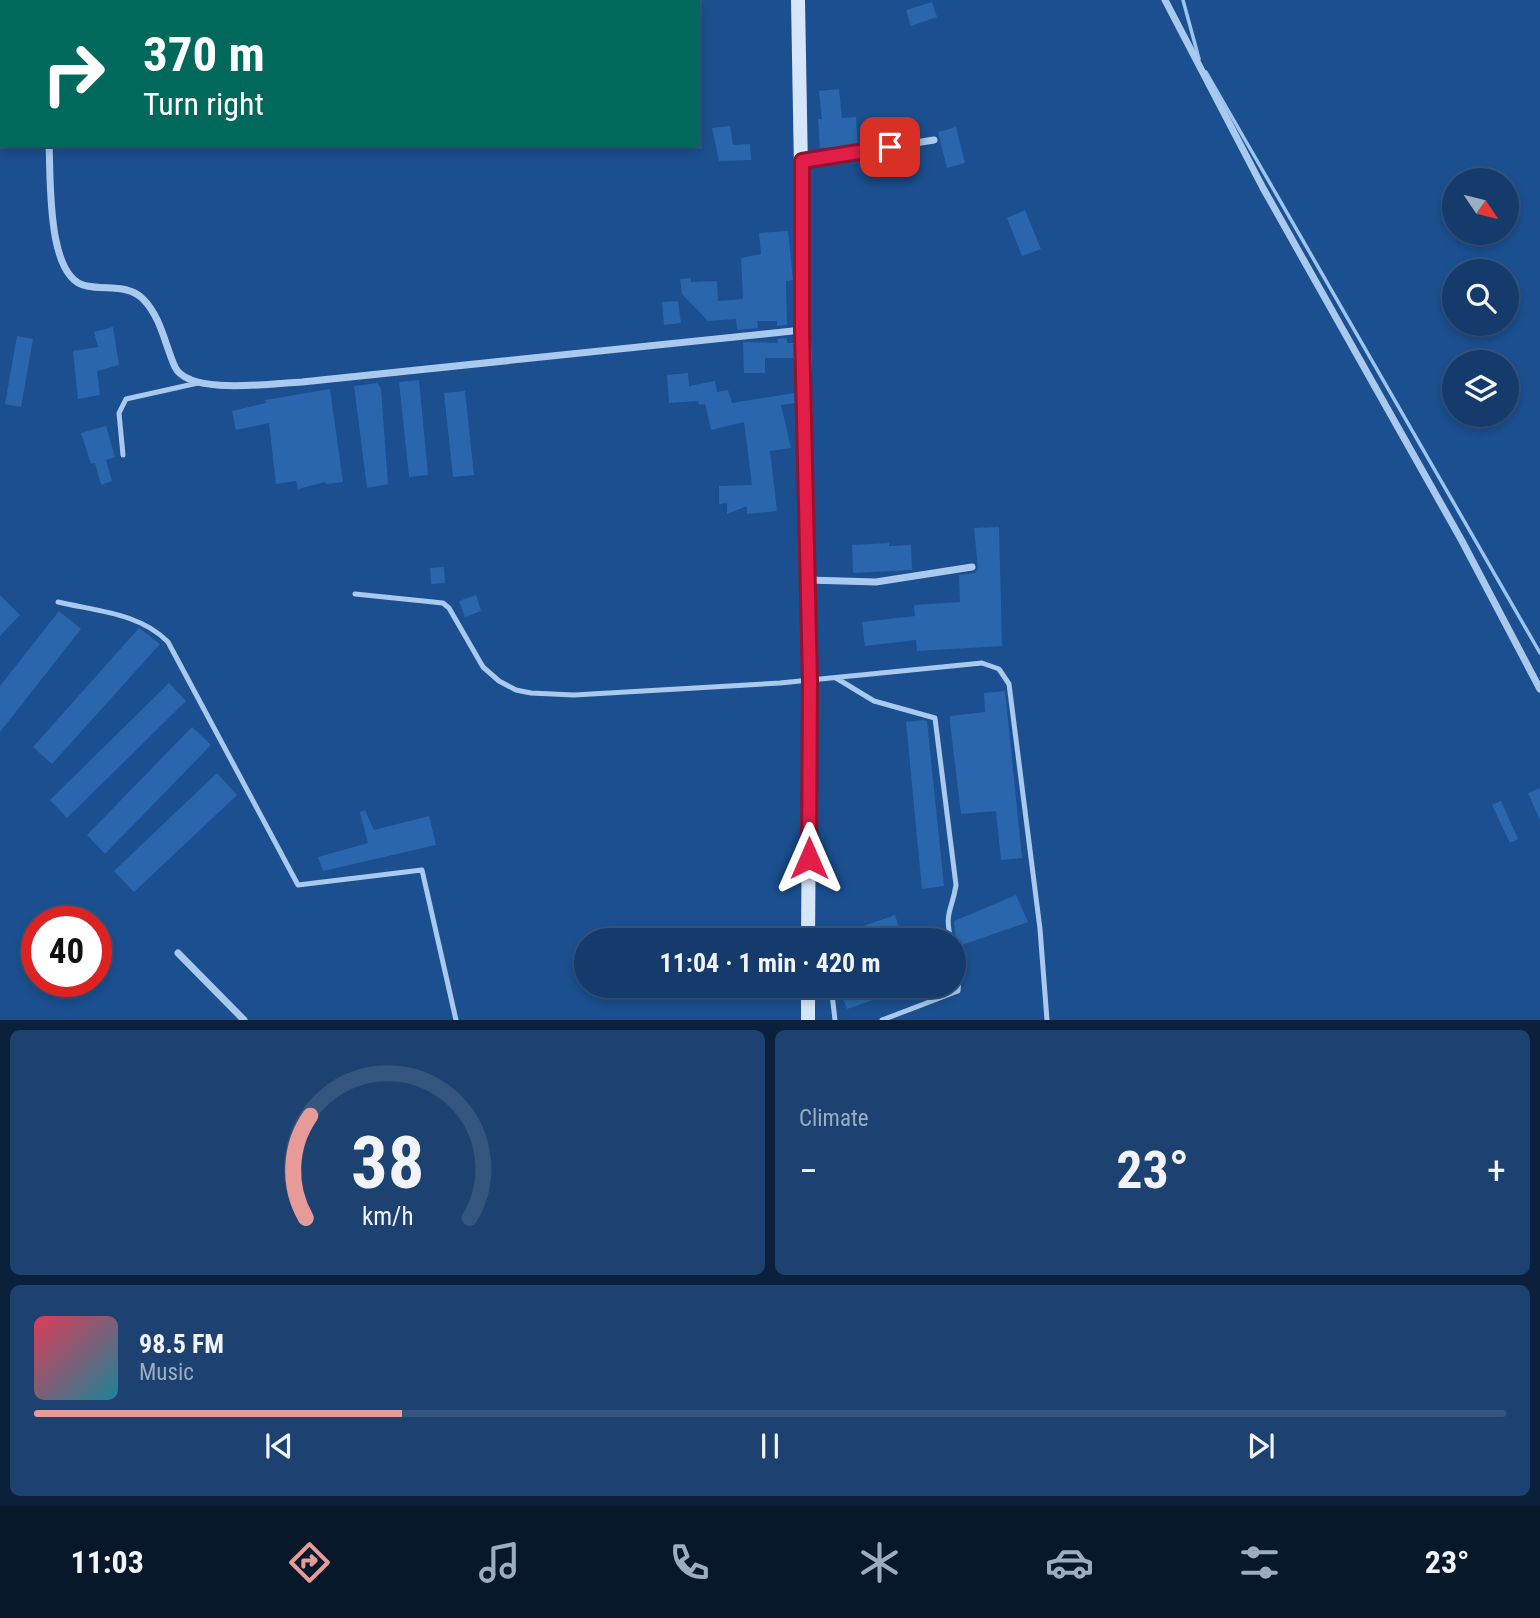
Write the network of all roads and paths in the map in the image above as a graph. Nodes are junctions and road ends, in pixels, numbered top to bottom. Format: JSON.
{"nodes":[{"id":1,"x":798,"y":0,"type":"edge"},
{"id":2,"x":1165,"y":0,"type":"edge"},
{"id":3,"x":934,"y":140,"type":"dead end"},
{"id":4,"x":49,"y":147,"type":"edge"},
{"id":5,"x":802,"y":161,"type":"junction"},
{"id":6,"x":802,"y":330,"type":"junction"},
{"id":7,"x":198,"y":383,"type":"junction"},
{"id":8,"x":123,"y":455,"type":"dead end"},
{"id":9,"x":972,"y":567,"type":"dead end"},
{"id":10,"x":808,"y":580,"type":"junction"},
{"id":11,"x":355,"y":594,"type":"dead end"},
{"id":12,"x":58,"y":602,"type":"dead end"},
{"id":13,"x":836,"y":678,"type":"junction"},
{"id":14,"x":810,"y":681,"type":"junction"},
{"id":15,"x":1540,"y":690,"type":"edge"},
{"id":16,"x":808,"y":928,"type":"edge"},
{"id":17,"x":948,"y":928,"type":"edge"},
{"id":18,"x":178,"y":953,"type":"dead end"},
{"id":19,"x":808,"y":998,"type":"edge"},
{"id":20,"x":832,"y":998,"type":"edge"},
{"id":21,"x":940,"y":998,"type":"edge"},
{"id":22,"x":244,"y":1020,"type":"edge"},
{"id":23,"x":456,"y":1020,"type":"edge"},
{"id":24,"x":808,"y":1020,"type":"edge"},
{"id":25,"x":835,"y":1020,"type":"edge"},
{"id":26,"x":882,"y":1020,"type":"edge"},
{"id":27,"x":1046,"y":1020,"type":"edge"}],
"edges":[{"from":1,"to":5,"type":"street"},
{"from":2,"to":15,"type":"street"},
{"from":3,"to":5,"type":"street"},
{"from":4,"to":7,"type":"street"},
{"from":5,"to":6,"type":"street"},
{"from":6,"to":7,"type":"street"},
{"from":6,"to":10,"type":"street"},
{"from":7,"to":8,"type":"lane"},
{"from":9,"to":10,"type":"street"},
{"from":10,"to":14,"type":"street"},
{"from":11,"to":14,"type":"lane"},
{"from":12,"to":23,"type":"lane"},
{"from":13,"to":14,"type":"lane"},
{"from":13,"to":17,"type":"lane"},
{"from":13,"to":27,"type":"lane"},
{"from":14,"to":16,"type":"street"},
{"from":18,"to":22,"type":"street"},
{"from":19,"to":24,"type":"street"},
{"from":20,"to":25,"type":"lane"},
{"from":21,"to":26,"type":"lane"}]}
